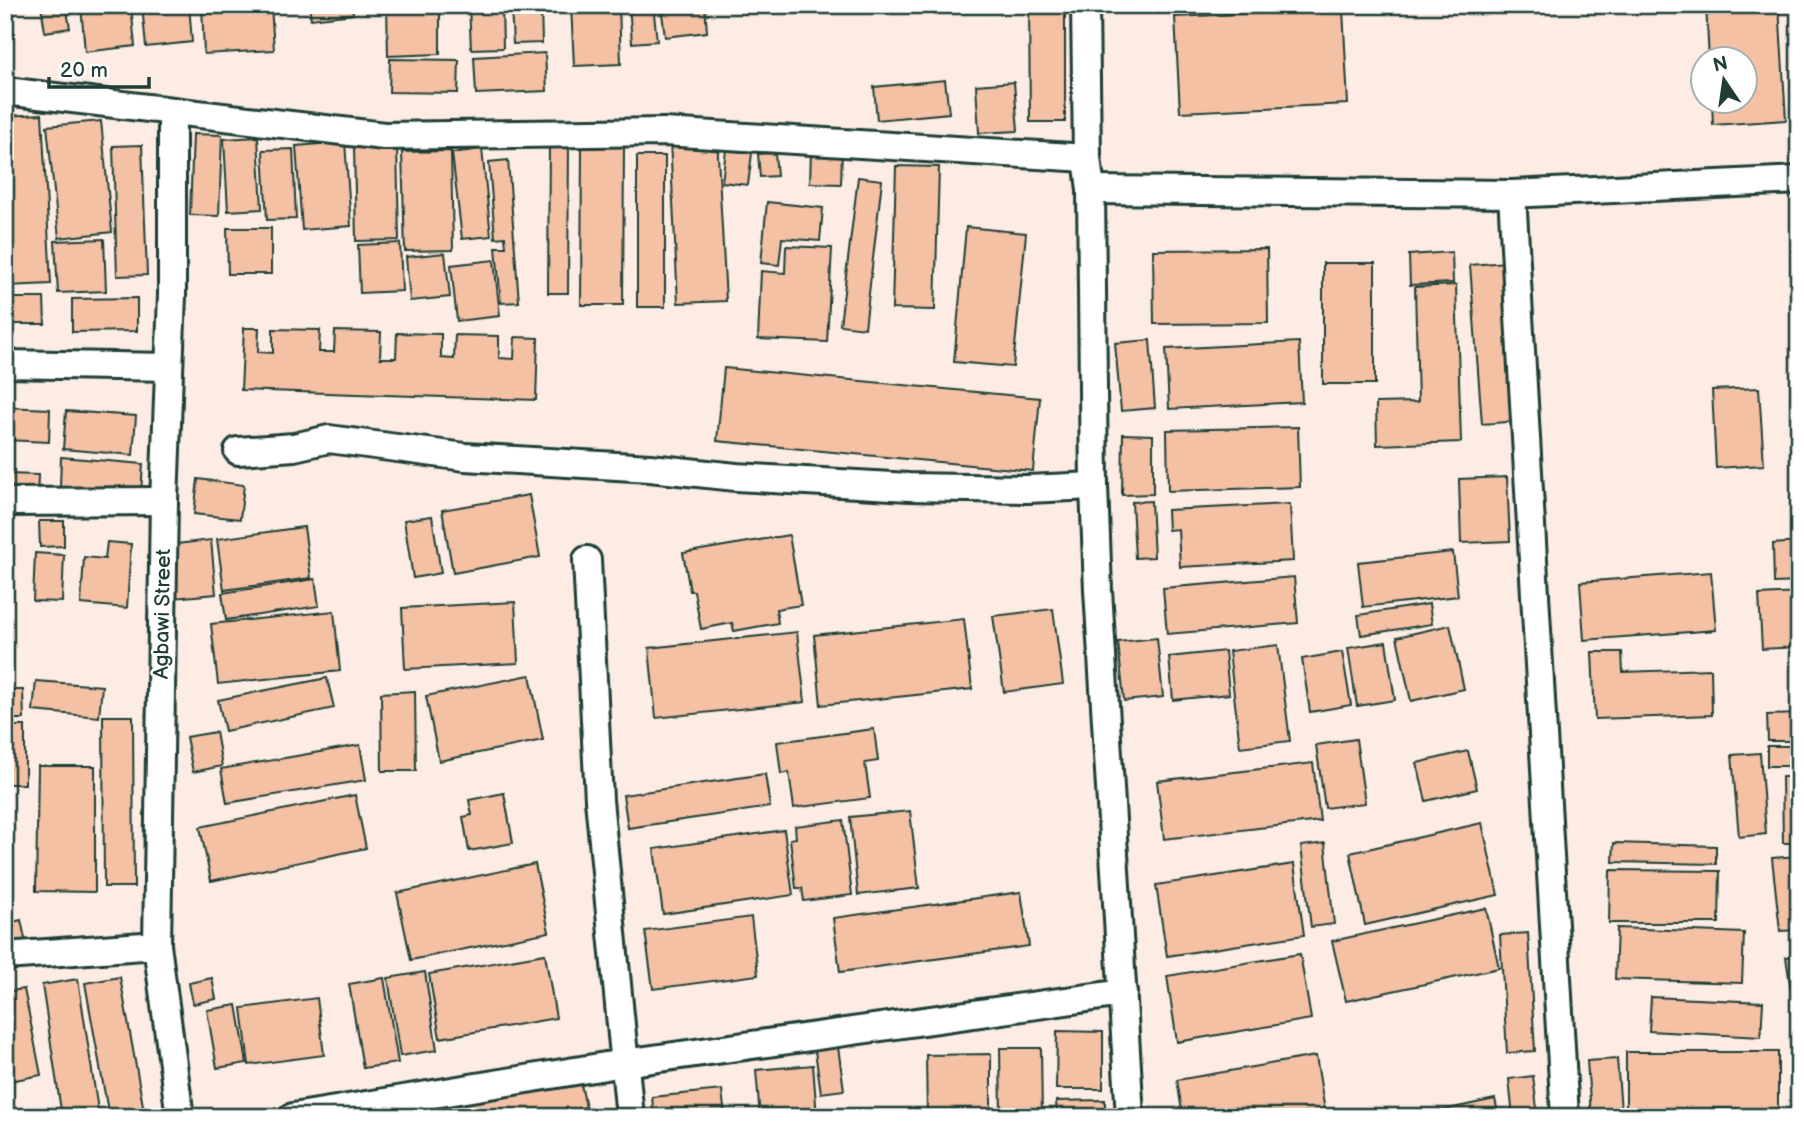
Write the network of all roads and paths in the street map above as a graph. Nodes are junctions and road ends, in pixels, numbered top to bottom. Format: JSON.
{"nodes":[{"id":1,"x":1085,"y":5,"type":"edge"},
{"id":2,"x":5,"y":91,"type":"edge"},
{"id":3,"x":172,"y":111,"type":"junction"},
{"id":4,"x":1087,"y":158,"type":"junction"},
{"id":5,"x":1799,"y":180,"type":"edge"},
{"id":6,"x":1091,"y":190,"type":"junction"},
{"id":7,"x":1512,"y":194,"type":"junction"},
{"id":8,"x":5,"y":364,"type":"edge"},
{"id":9,"x":169,"y":367,"type":"junction"},
{"id":10,"x":238,"y":451,"type":"dead end"},
{"id":11,"x":1094,"y":486,"type":"junction"},
{"id":12,"x":164,"y":501,"type":"junction"},
{"id":13,"x":5,"y":502,"type":"edge"},
{"id":14,"x":587,"y":559,"type":"dead end"},
{"id":15,"x":158,"y":945,"type":"junction"},
{"id":16,"x":5,"y":957,"type":"edge"},
{"id":17,"x":1123,"y":993,"type":"junction"},
{"id":18,"x":624,"y":1063,"type":"junction"},
{"id":19,"x":180,"y":1117,"type":"edge"},
{"id":20,"x":293,"y":1117,"type":"edge"},
{"id":21,"x":630,"y":1117,"type":"edge"},
{"id":22,"x":1130,"y":1117,"type":"edge"},
{"id":23,"x":1565,"y":1117,"type":"edge"}],
"edges":[{"from":1,"to":4,"type":"street"},
{"from":2,"to":3,"type":"street"},
{"from":3,"to":4,"type":"street"},
{"from":3,"to":9,"type":"street","name":"Agbawi Street"},
{"from":4,"to":6,"type":"street"},
{"from":5,"to":7,"type":"street"},
{"from":6,"to":7,"type":"street"},
{"from":6,"to":11,"type":"street"},
{"from":7,"to":23,"type":"street"},
{"from":8,"to":9,"type":"street"},
{"from":9,"to":12,"type":"street","name":"Agbawi Street"},
{"from":10,"to":11,"type":"street"},
{"from":11,"to":17,"type":"street"},
{"from":12,"to":13,"type":"street"},
{"from":12,"to":15,"type":"street","name":"Agbawi Street"},
{"from":14,"to":18,"type":"street"},
{"from":15,"to":16,"type":"street"},
{"from":15,"to":19,"type":"street","name":"Agbawi Street"},
{"from":17,"to":18,"type":"street"},
{"from":17,"to":22,"type":"street"},
{"from":18,"to":20,"type":"street"},
{"from":18,"to":21,"type":"street"}]}
